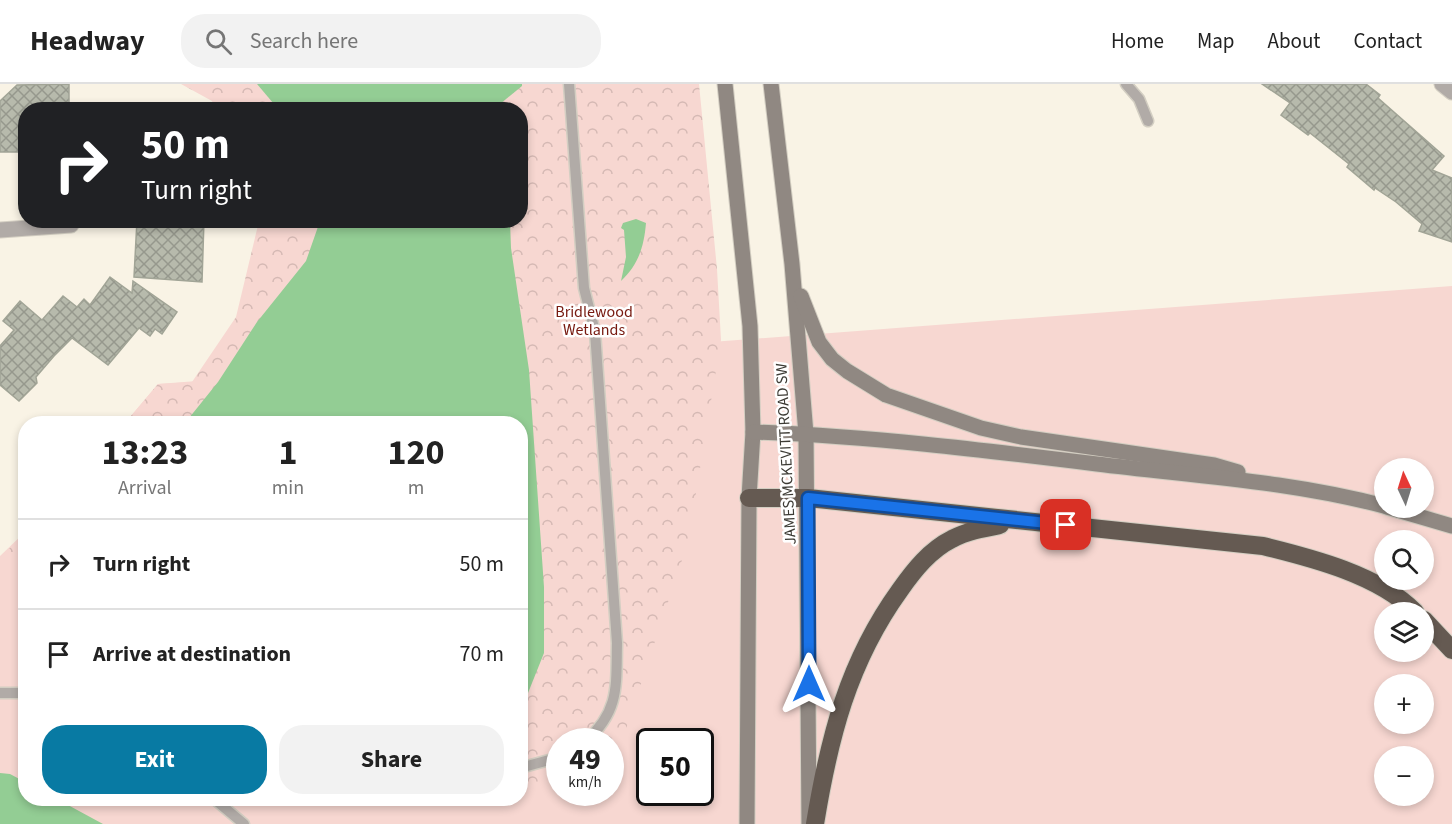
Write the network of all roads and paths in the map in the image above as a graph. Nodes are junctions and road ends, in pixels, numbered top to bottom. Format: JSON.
{"nodes":[{"id":1,"x":569,"y":84,"type":"edge"},
{"id":2,"x":725,"y":84,"type":"edge"},
{"id":3,"x":771,"y":84,"type":"edge"},
{"id":4,"x":1126,"y":84,"type":"edge"},
{"id":5,"x":1442,"y":84,"type":"edge"},
{"id":6,"x":1452,"y":92,"type":"edge"},
{"id":7,"x":1148,"y":121,"type":"dead end"},
{"id":8,"x":28,"y":228,"type":"edge"},
{"id":9,"x":0,"y":230,"type":"edge"},
{"id":10,"x":792,"y":264,"type":"junction"},
{"id":11,"x":753,"y":432,"type":"junction"},
{"id":12,"x":806,"y":434,"type":"junction"},
{"id":13,"x":1269,"y":483,"type":"junction"},
{"id":14,"x":749,"y":498,"type":"junction"},
{"id":15,"x":808,"y":498,"type":"junction"},
{"id":16,"x":1374,"y":505,"type":"edge"},
{"id":17,"x":1424,"y":518,"type":"edge"},
{"id":18,"x":1020,"y":521,"type":"junction"},
{"id":19,"x":1452,"y":526,"type":"edge"},
{"id":20,"x":1401,"y":602,"type":"edge"},
{"id":21,"x":1434,"y":631,"type":"edge"},
{"id":22,"x":1452,"y":650,"type":"edge"},
{"id":23,"x":0,"y":693,"type":"edge"},
{"id":24,"x":18,"y":693,"type":"edge"},
{"id":25,"x":601,"y":728,"type":"edge"},
{"id":26,"x":546,"y":761,"type":"edge"},
{"id":27,"x":528,"y":766,"type":"edge"},
{"id":28,"x":222,"y":806,"type":"edge"},
{"id":29,"x":243,"y":824,"type":"edge"},
{"id":30,"x":747,"y":824,"type":"edge"},
{"id":31,"x":809,"y":824,"type":"edge"},
{"id":32,"x":814,"y":824,"type":"edge"}],
"edges":[{"from":1,"to":25,"type":"lane"},
{"from":2,"to":11,"type":"main road","name":"JAMES MCKEVITT ROAD SW"},
{"from":3,"to":10,"type":"main road","name":"JAMES MCKEVITT ROAD SW"},
{"from":4,"to":7,"type":"lane"},
{"from":5,"to":6,"type":"street"},
{"from":8,"to":9,"type":"street"},
{"from":10,"to":12,"type":"main road","name":"JAMES MCKEVITT ROAD SW"},
{"from":10,"to":13,"type":"main road"},
{"from":11,"to":12,"type":"main road"},
{"from":11,"to":14,"type":"main road","name":"JAMES MCKEVITT ROAD SW"},
{"from":12,"to":13,"type":"main road"},
{"from":12,"to":15,"type":"main road","name":"JAMES MCKEVITT ROAD SW"},
{"from":13,"to":16,"type":"main road"},
{"from":14,"to":15,"type":"highway"},
{"from":14,"to":30,"type":"main road","name":"JAMES MCKEVITT ROAD SW"},
{"from":15,"to":18,"type":"highway"},
{"from":15,"to":31,"type":"main road","name":"JAMES MCKEVITT ROAD SW"},
{"from":17,"to":19,"type":"main road"},
{"from":18,"to":20,"type":"highway"},
{"from":18,"to":32,"type":"highway"},
{"from":21,"to":22,"type":"highway"},
{"from":23,"to":24,"type":"lane"},
{"from":26,"to":27,"type":"lane"},
{"from":28,"to":29,"type":"lane"}]}
